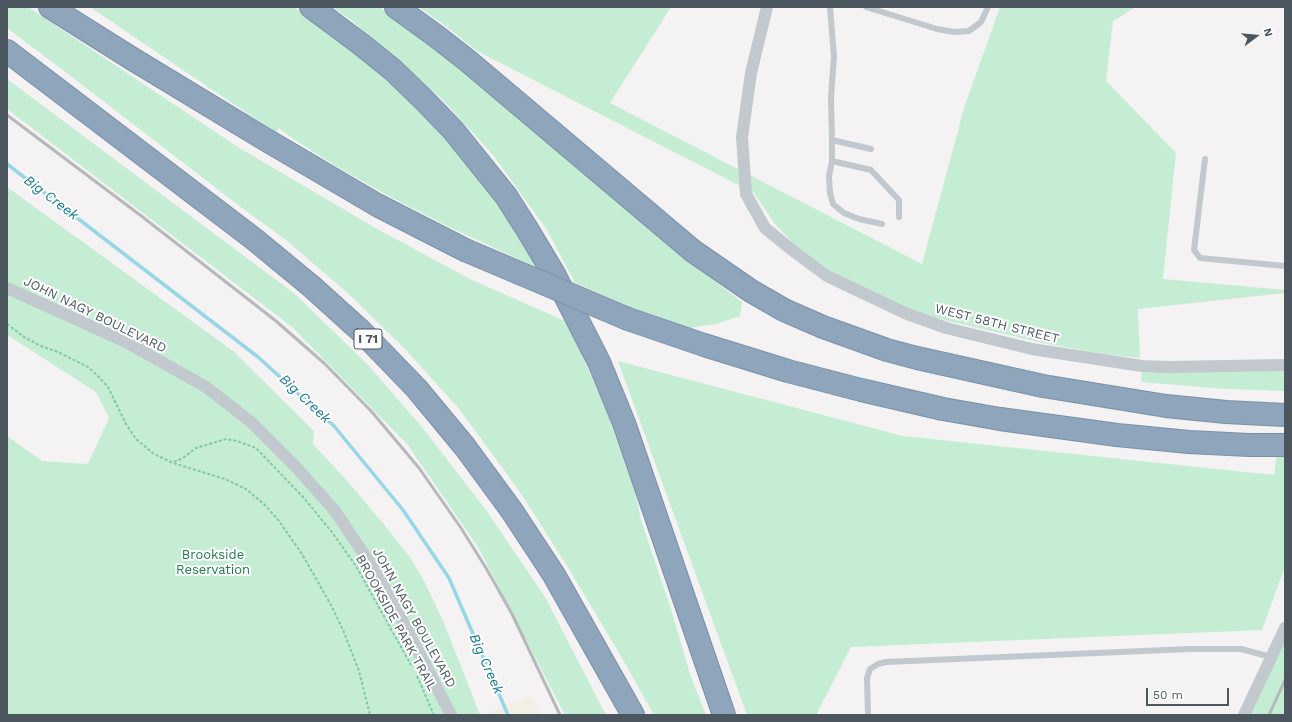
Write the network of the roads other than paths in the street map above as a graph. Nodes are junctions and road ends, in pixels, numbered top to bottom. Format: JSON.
{"nodes":[{"id":1,"x":50,"y":7,"type":"edge"},
{"id":2,"x":311,"y":7,"type":"edge"},
{"id":3,"x":396,"y":7,"type":"edge"},
{"id":4,"x":767,"y":7,"type":"edge"},
{"id":5,"x":830,"y":7,"type":"edge"},
{"id":6,"x":866,"y":7,"type":"edge"},
{"id":7,"x":988,"y":7,"type":"edge"},
{"id":8,"x":7,"y":51,"type":"edge"},
{"id":9,"x":832,"y":140,"type":"junction"},
{"id":10,"x":870,"y":149,"type":"dead end"},
{"id":11,"x":1205,"y":159,"type":"dead end"},
{"id":12,"x":832,"y":161,"type":"junction"},
{"id":13,"x":899,"y":217,"type":"dead end"},
{"id":14,"x":882,"y":224,"type":"dead end"},
{"id":15,"x":1285,"y":266,"type":"edge"},
{"id":16,"x":7,"y":288,"type":"edge"},
{"id":17,"x":1285,"y":365,"type":"edge"},
{"id":18,"x":1285,"y":415,"type":"edge"},
{"id":19,"x":1285,"y":445,"type":"edge"},
{"id":20,"x":1285,"y":628,"type":"edge"},
{"id":21,"x":1271,"y":657,"type":"junction"},
{"id":22,"x":451,"y":715,"type":"edge"},
{"id":23,"x":633,"y":715,"type":"edge"},
{"id":24,"x":724,"y":715,"type":"edge"},
{"id":25,"x":868,"y":715,"type":"edge"},
{"id":26,"x":1244,"y":715,"type":"edge"}],
"edges":[{"from":1,"to":19,"type":"highway","bridge":true},
{"from":2,"to":24,"type":"highway"},
{"from":3,"to":18,"type":"highway"},
{"from":4,"to":17,"type":"street","name":"WEST 58TH STREET"},
{"from":5,"to":9,"type":"lane"},
{"from":6,"to":7,"type":"lane"},
{"from":8,"to":23,"type":"highway","number":"I 71"},
{"from":9,"to":10,"type":"lane"},
{"from":9,"to":12,"type":"lane"},
{"from":11,"to":15,"type":"lane"},
{"from":12,"to":13,"type":"lane"},
{"from":12,"to":14,"type":"lane"},
{"from":16,"to":22,"type":"street","name":"JOHN NAGY BOULEVARD"},
{"from":20,"to":21,"type":"street"},
{"from":21,"to":25,"type":"lane"},
{"from":21,"to":26,"type":"street"}]}
